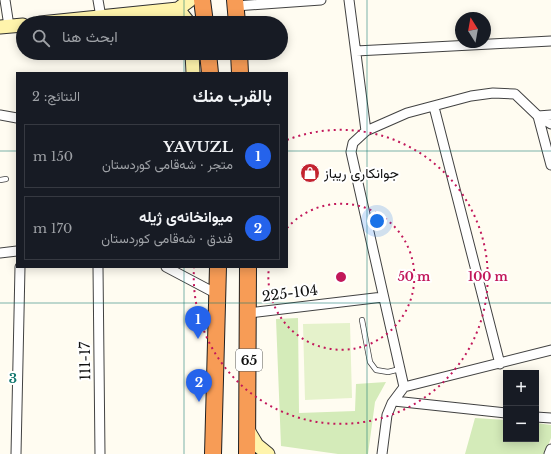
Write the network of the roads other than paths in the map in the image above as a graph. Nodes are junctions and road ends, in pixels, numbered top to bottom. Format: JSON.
{"nodes":[{"id":1,"x":5,"y":0,"type":"edge"},
{"id":2,"x":98,"y":0,"type":"edge"},
{"id":3,"x":190,"y":0,"type":"edge"},
{"id":4,"x":202,"y":0,"type":"edge"},
{"id":5,"x":321,"y":0,"type":"edge"},
{"id":6,"x":349,"y":0,"type":"edge"},
{"id":7,"x":236,"y":3,"type":"edge"},
{"id":8,"x":178,"y":9,"type":"junction"},
{"id":9,"x":101,"y":16,"type":"edge"},
{"id":10,"x":111,"y":16,"type":"edge"},
{"id":11,"x":183,"y":16,"type":"edge"},
{"id":12,"x":204,"y":16,"type":"edge"},
{"id":13,"x":237,"y":16,"type":"edge"},
{"id":14,"x":16,"y":26,"type":"edge"},
{"id":15,"x":4,"y":27,"type":"edge"},
{"id":16,"x":551,"y":41,"type":"edge"},
{"id":17,"x":356,"y":51,"type":"junction"},
{"id":18,"x":192,"y":60,"type":"edge"},
{"id":19,"x":209,"y":60,"type":"edge"},
{"id":20,"x":239,"y":60,"type":"edge"},
{"id":21,"x":193,"y":72,"type":"edge"},
{"id":22,"x":210,"y":72,"type":"edge"},
{"id":23,"x":240,"y":72,"type":"edge"},
{"id":24,"x":434,"y":106,"type":"junction"},
{"id":25,"x":0,"y":114,"type":"edge"},
{"id":26,"x":551,"y":115,"type":"edge"},
{"id":27,"x":538,"y":116,"type":"junction"},
{"id":28,"x":16,"y":118,"type":"edge"},
{"id":29,"x":551,"y":124,"type":"edge"},
{"id":30,"x":366,"y":131,"type":"junction"},
{"id":31,"x":551,"y":165,"type":"edge"},
{"id":32,"x":6,"y":179,"type":"dead end"},
{"id":33,"x":0,"y":180,"type":"edge"},
{"id":34,"x":16,"y":251,"type":"edge"},
{"id":35,"x":0,"y":253,"type":"edge"},
{"id":36,"x":20,"y":268,"type":"edge"},
{"id":37,"x":98,"y":268,"type":"edge"},
{"id":38,"x":168,"y":268,"type":"edge"},
{"id":39,"x":218,"y":268,"type":"edge"},
{"id":40,"x":248,"y":268,"type":"edge"},
{"id":41,"x":217,"y":294,"type":"junction"},
{"id":42,"x":383,"y":297,"type":"junction"},
{"id":43,"x":249,"y":313,"type":"junction"},
{"id":44,"x":362,"y":320,"type":"dead end"},
{"id":45,"x":551,"y":350,"type":"edge"},
{"id":46,"x":500,"y":364,"type":"junction"},
{"id":47,"x":400,"y":369,"type":"junction"},
{"id":48,"x":404,"y":387,"type":"junction"},
{"id":49,"x":394,"y":401,"type":"junction"},
{"id":50,"x":503,"y":413,"type":"edge"},
{"id":51,"x":539,"y":417,"type":"edge"},
{"id":52,"x":551,"y":418,"type":"edge"},
{"id":53,"x":248,"y":430,"type":"junction"},
{"id":54,"x":551,"y":449,"type":"edge"},
{"id":55,"x":16,"y":454,"type":"edge"},
{"id":56,"x":100,"y":454,"type":"edge"},
{"id":57,"x":213,"y":454,"type":"edge"},
{"id":58,"x":247,"y":454,"type":"edge"},
{"id":59,"x":268,"y":454,"type":"edge"},
{"id":60,"x":382,"y":454,"type":"edge"},
{"id":61,"x":549,"y":454,"type":"edge"}],
"edges":[{"from":1,"to":15,"type":"street"},
{"from":2,"to":9,"type":"street"},
{"from":3,"to":8,"type":"main road"},
{"from":4,"to":12,"type":"highway"},
{"from":5,"to":7,"type":"street"},
{"from":6,"to":17,"type":"street"},
{"from":7,"to":13,"type":"highway"},
{"from":8,"to":10,"type":"main road"},
{"from":8,"to":11,"type":"main road"},
{"from":14,"to":15,"type":"main road"},
{"from":16,"to":17,"type":"street"},
{"from":17,"to":30,"type":"street"},
{"from":18,"to":21,"type":"main road"},
{"from":19,"to":22,"type":"highway"},
{"from":20,"to":23,"type":"highway"},
{"from":24,"to":27,"type":"street"},
{"from":24,"to":30,"type":"street"},
{"from":24,"to":46,"type":"street"},
{"from":25,"to":28,"type":"street"},
{"from":26,"to":27,"type":"street"},
{"from":27,"to":29,"type":"street"},
{"from":27,"to":31,"type":"street"},
{"from":30,"to":42,"type":"street"},
{"from":32,"to":33,"type":"lane"},
{"from":34,"to":35,"type":"street"},
{"from":36,"to":55,"type":"street"},
{"from":37,"to":56,"type":"street","name":"111-17"},
{"from":38,"to":41,"type":"street"},
{"from":39,"to":41,"type":"highway","number":"65"},
{"from":40,"to":43,"type":"highway","number":"65"},
{"from":41,"to":57,"type":"highway","number":"65"},
{"from":42,"to":43,"type":"street","name":"225-104"},
{"from":42,"to":47,"type":"street"},
{"from":43,"to":53,"type":"highway","number":"65"},
{"from":44,"to":47,"type":"lane"},
{"from":45,"to":46,"type":"street"},
{"from":46,"to":48,"type":"street"},
{"from":47,"to":48,"type":"street"},
{"from":48,"to":49,"type":"street"},
{"from":49,"to":50,"type":"street"},
{"from":49,"to":60,"type":"street"},
{"from":51,"to":52,"type":"street"},
{"from":53,"to":58,"type":"highway","number":"65"},
{"from":53,"to":59,"type":"main road"},
{"from":54,"to":61,"type":"street"}]}
